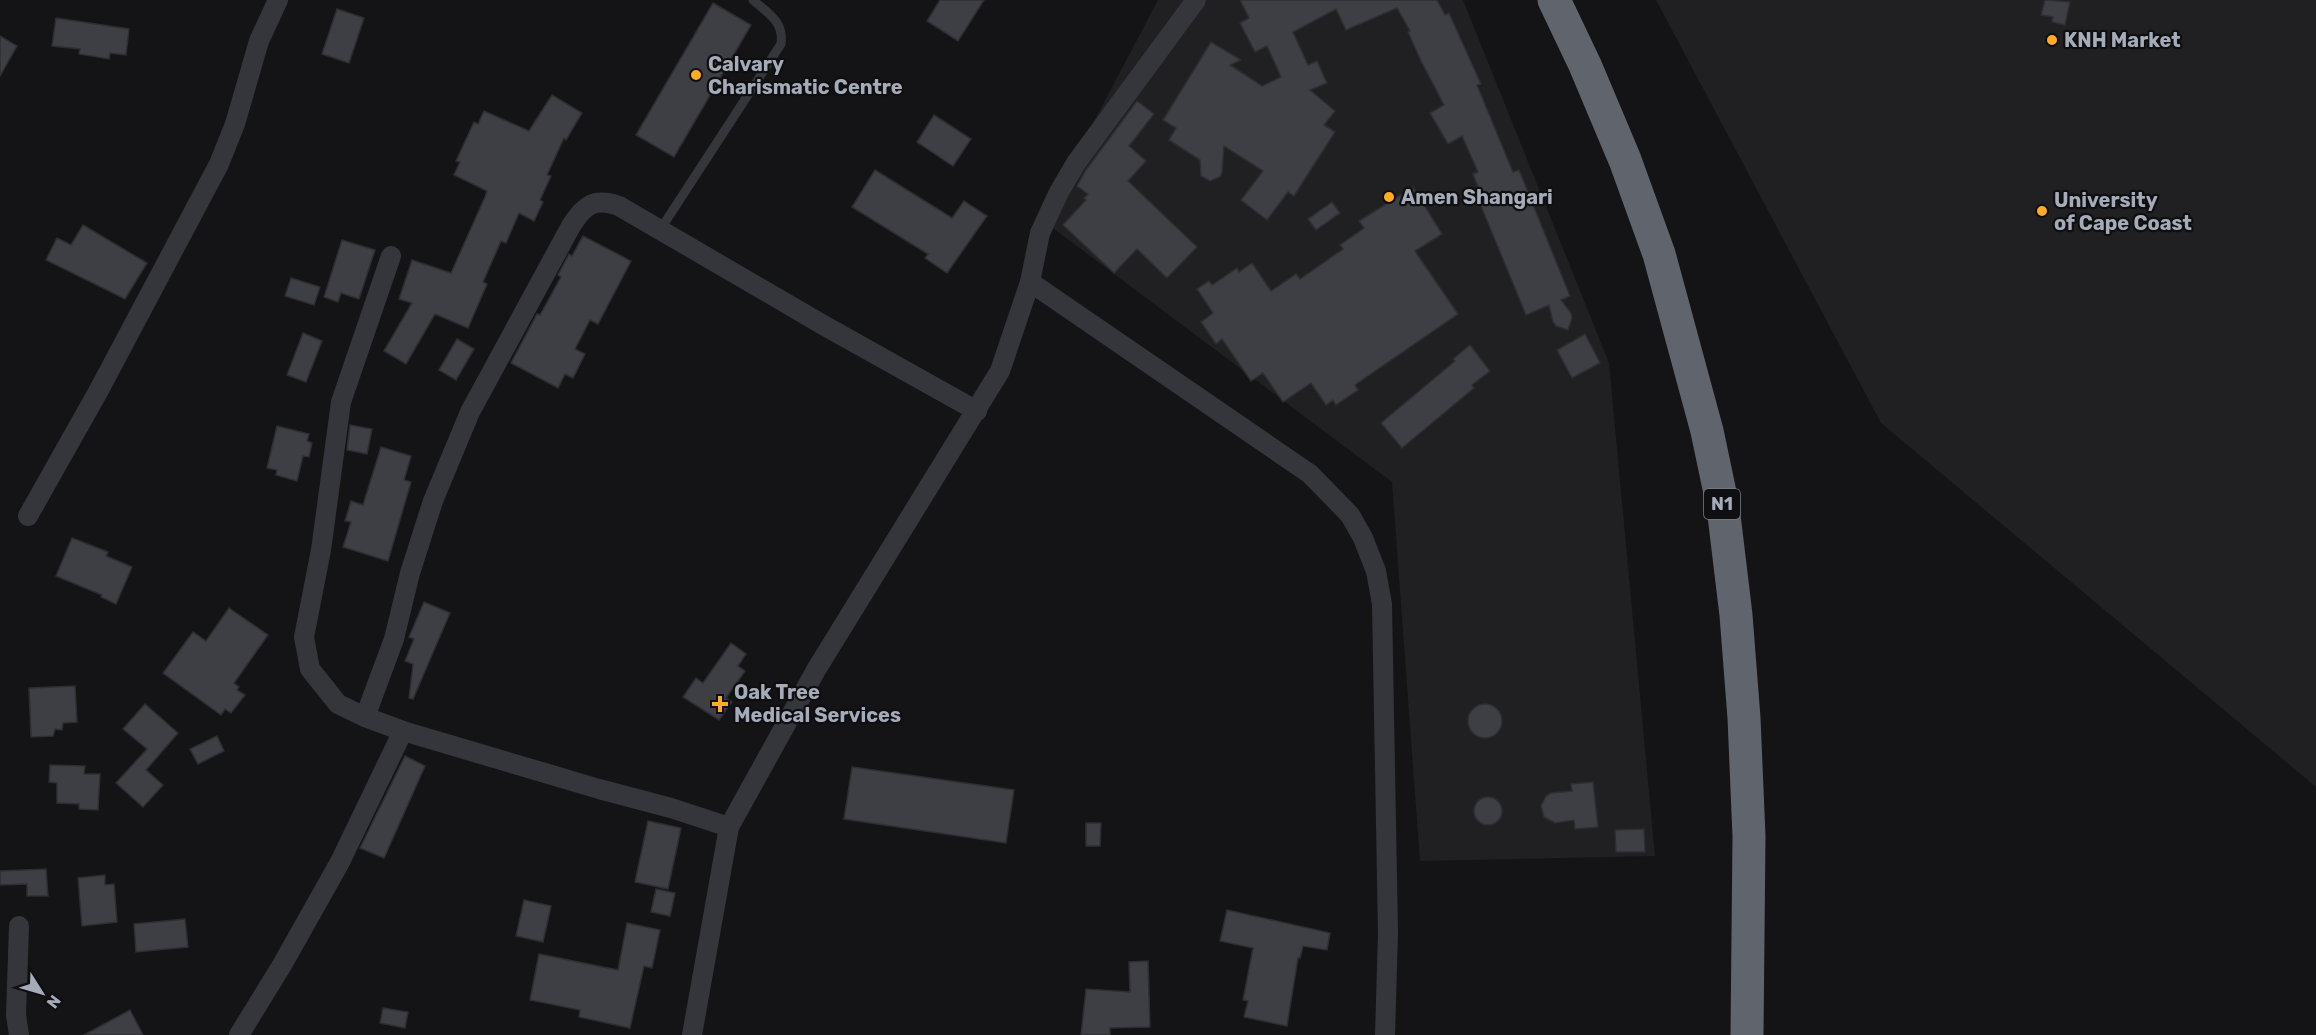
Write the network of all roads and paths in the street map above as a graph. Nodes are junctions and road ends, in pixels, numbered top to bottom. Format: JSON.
{"nodes":[{"id":1,"x":278,"y":0,"type":"edge"},
{"id":2,"x":753,"y":0,"type":"edge"},
{"id":3,"x":1196,"y":0,"type":"edge"},
{"id":4,"x":1554,"y":0,"type":"edge"},
{"id":5,"x":660,"y":230,"type":"junction"},
{"id":6,"x":390,"y":256,"type":"dead end"},
{"id":7,"x":1030,"y":282,"type":"junction"},
{"id":8,"x":977,"y":411,"type":"junction"},
{"id":9,"x":28,"y":516,"type":"dead end"},
{"id":10,"x":364,"y":717,"type":"junction"},
{"id":11,"x":403,"y":731,"type":"junction"},
{"id":12,"x":729,"y":827,"type":"junction"},
{"id":13,"x":19,"y":926,"type":"dead end"},
{"id":14,"x":19,"y":1035,"type":"edge"},
{"id":15,"x":239,"y":1035,"type":"edge"},
{"id":16,"x":692,"y":1035,"type":"edge"},
{"id":17,"x":1385,"y":1035,"type":"edge"},
{"id":18,"x":1747,"y":1035,"type":"edge"}],
"edges":[{"from":1,"to":9,"type":"street"},
{"from":2,"to":5,"type":"lane"},
{"from":3,"to":7,"type":"street"},
{"from":4,"to":18,"type":"highway","number":"N1"},
{"from":5,"to":8,"type":"street"},
{"from":5,"to":10,"type":"street"},
{"from":6,"to":10,"type":"street"},
{"from":7,"to":8,"type":"street"},
{"from":7,"to":17,"type":"street"},
{"from":8,"to":12,"type":"street"},
{"from":10,"to":11,"type":"street"},
{"from":11,"to":12,"type":"street"},
{"from":11,"to":15,"type":"street"},
{"from":12,"to":16,"type":"street"},
{"from":13,"to":14,"type":"street"}]}
